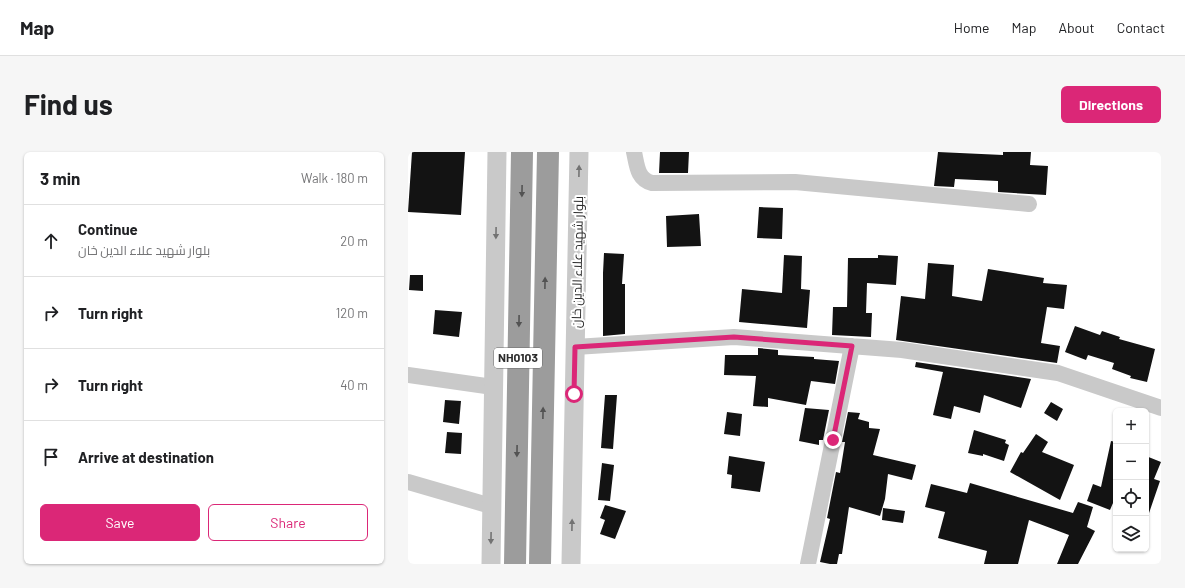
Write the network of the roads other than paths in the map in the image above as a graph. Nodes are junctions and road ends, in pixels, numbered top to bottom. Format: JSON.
{"nodes":[{"id":1,"x":497,"y":152,"type":"edge"},
{"id":2,"x":522,"y":152,"type":"edge"},
{"id":3,"x":548,"y":152,"type":"edge"},
{"id":4,"x":579,"y":152,"type":"edge"},
{"id":5,"x":634,"y":152,"type":"edge"},
{"id":6,"x":1029,"y":204,"type":"dead end"},
{"id":7,"x":852,"y":346,"type":"junction"},
{"id":8,"x":575,"y":347,"type":"junction"},
{"id":9,"x":408,"y":375,"type":"edge"},
{"id":10,"x":493,"y":387,"type":"junction"},
{"id":11,"x":1161,"y":408,"type":"edge"},
{"id":12,"x":408,"y":482,"type":"edge"},
{"id":13,"x":491,"y":506,"type":"junction"},
{"id":14,"x":490,"y":564,"type":"edge"},
{"id":15,"x":515,"y":564,"type":"edge"},
{"id":16,"x":540,"y":564,"type":"edge"},
{"id":17,"x":571,"y":564,"type":"edge"},
{"id":18,"x":808,"y":564,"type":"edge"}],
"edges":[{"from":1,"to":10,"type":"street","one_way":true},
{"from":2,"to":15,"type":"highway","number":"NH0103","one_way":true},
{"from":16,"to":3,"type":"highway","number":"NH0103","one_way":true},
{"from":8,"to":4,"type":"street","name":"بلوار شهید علاء الدین خان","one_way":true},
{"from":5,"to":6,"type":"street"},
{"from":7,"to":8,"type":"street"},
{"from":7,"to":11,"type":"street"},
{"from":7,"to":18,"type":"street"},
{"from":17,"to":8,"type":"street","name":"بلوار شهید علاء الدین خان","one_way":true},
{"from":9,"to":10,"type":"street"},
{"from":10,"to":13,"type":"street"},
{"from":12,"to":13,"type":"street"},
{"from":13,"to":14,"type":"street","one_way":true}]}
